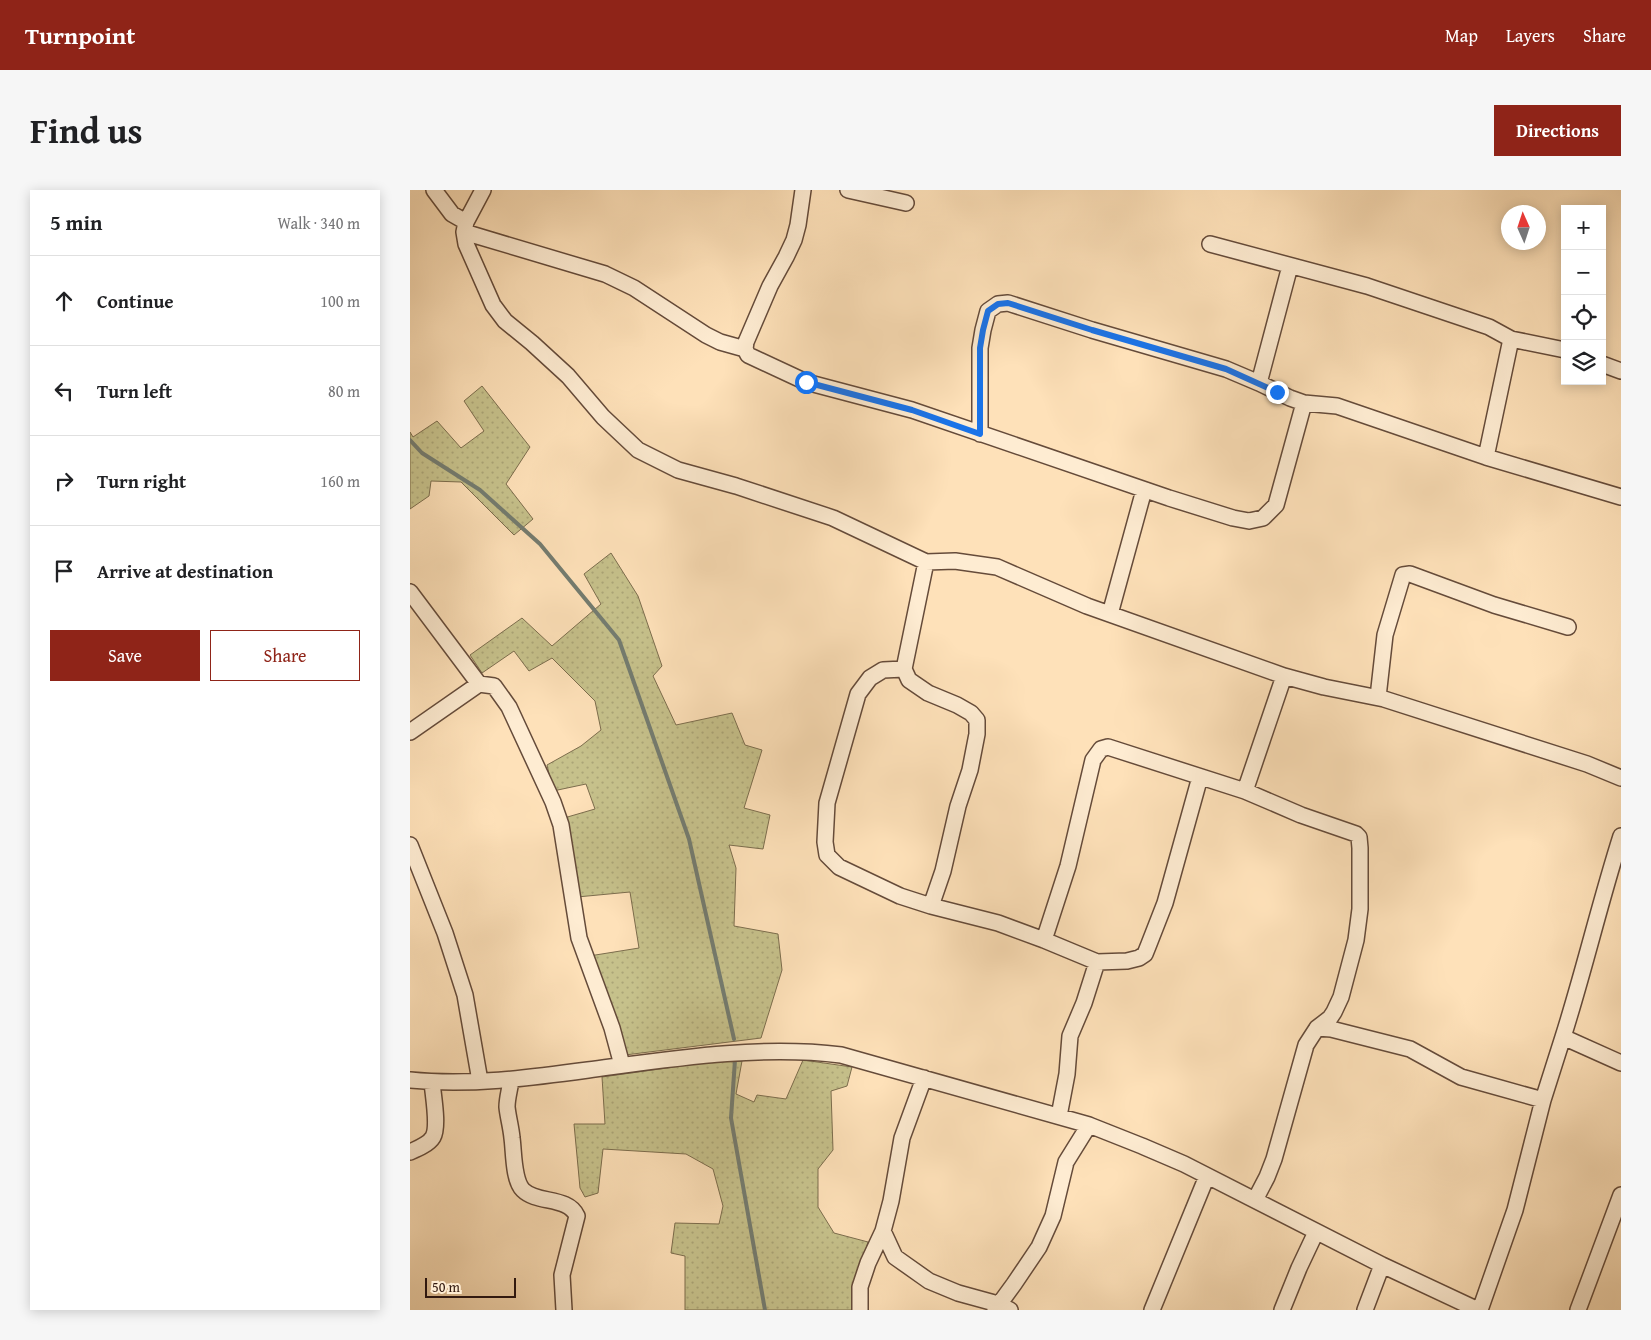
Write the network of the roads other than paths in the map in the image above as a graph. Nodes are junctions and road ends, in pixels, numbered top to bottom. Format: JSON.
{"nodes":[{"id":1,"x":434,"y":190,"type":"edge"},
{"id":2,"x":483,"y":190,"type":"edge"},
{"id":3,"x":803,"y":190,"type":"edge"},
{"id":4,"x":848,"y":190,"type":"edge"},
{"id":5,"x":906,"y":203,"type":"dead end"},
{"id":6,"x":465,"y":227,"type":"junction"},
{"id":7,"x":1210,"y":244,"type":"dead end"},
{"id":8,"x":1290,"y":266,"type":"junction"},
{"id":9,"x":1511,"y":339,"type":"junction"},
{"id":10,"x":745,"y":349,"type":"junction"},
{"id":11,"x":1561,"y":349,"type":"edge"},
{"id":12,"x":1606,"y":365,"type":"edge"},
{"id":13,"x":1621,"y":371,"type":"edge"},
{"id":14,"x":1260,"y":383,"type":"junction"},
{"id":15,"x":1304,"y":403,"type":"junction"},
{"id":16,"x":980,"y":434,"type":"junction"},
{"id":17,"x":1486,"y":457,"type":"junction"},
{"id":18,"x":1144,"y":490,"type":"junction"},
{"id":19,"x":1621,"y":497,"type":"edge"},
{"id":20,"x":926,"y":562,"type":"junction"},
{"id":21,"x":410,"y":592,"type":"edge"},
{"id":22,"x":1110,"y":614,"type":"junction"},
{"id":23,"x":1568,"y":627,"type":"dead end"},
{"id":24,"x":904,"y":669,"type":"junction"},
{"id":25,"x":1284,"y":676,"type":"junction"},
{"id":26,"x":479,"y":684,"type":"junction"},
{"id":27,"x":1378,"y":697,"type":"junction"},
{"id":28,"x":410,"y":732,"type":"edge"},
{"id":29,"x":1200,"y":777,"type":"junction"},
{"id":30,"x":1621,"y":778,"type":"edge"},
{"id":31,"x":1245,"y":792,"type":"junction"},
{"id":32,"x":1621,"y":836,"type":"edge"},
{"id":33,"x":410,"y":845,"type":"edge"},
{"id":34,"x":931,"y":906,"type":"junction"},
{"id":35,"x":1044,"y":940,"type":"junction"},
{"id":36,"x":1097,"y":962,"type":"junction"},
{"id":37,"x":1317,"y":1028,"type":"junction"},
{"id":38,"x":1564,"y":1038,"type":"junction"},
{"id":39,"x":1621,"y":1063,"type":"edge"},
{"id":40,"x":622,"y":1065,"type":"junction"},
{"id":41,"x":924,"y":1078,"type":"junction"},
{"id":42,"x":410,"y":1080,"type":"edge"},
{"id":43,"x":511,"y":1080,"type":"junction"},
{"id":44,"x":480,"y":1081,"type":"junction"},
{"id":45,"x":432,"y":1082,"type":"junction"},
{"id":46,"x":1543,"y":1100,"type":"junction"},
{"id":47,"x":1059,"y":1116,"type":"junction"},
{"id":48,"x":1089,"y":1125,"type":"junction"},
{"id":49,"x":410,"y":1152,"type":"edge"},
{"id":50,"x":1207,"y":1176,"type":"junction"},
{"id":51,"x":1621,"y":1194,"type":"edge"},
{"id":52,"x":1255,"y":1200,"type":"junction"},
{"id":53,"x":883,"y":1231,"type":"junction"},
{"id":54,"x":1316,"y":1232,"type":"junction"},
{"id":55,"x":1382,"y":1265,"type":"junction"},
{"id":56,"x":1001,"y":1308,"type":"edge"},
{"id":57,"x":564,"y":1310,"type":"edge"},
{"id":58,"x":860,"y":1310,"type":"edge"},
{"id":59,"x":1152,"y":1310,"type":"edge"},
{"id":60,"x":1282,"y":1310,"type":"edge"},
{"id":61,"x":1365,"y":1310,"type":"edge"},
{"id":62,"x":1479,"y":1310,"type":"edge"},
{"id":63,"x":1578,"y":1310,"type":"edge"}],
"edges":[{"from":1,"to":6,"type":"street"},
{"from":2,"to":6,"type":"street"},
{"from":3,"to":10,"type":"street"},
{"from":4,"to":5,"type":"street"},
{"from":6,"to":10,"type":"street"},
{"from":6,"to":20,"type":"street"},
{"from":7,"to":8,"type":"street"},
{"from":8,"to":9,"type":"street"},
{"from":8,"to":14,"type":"street"},
{"from":9,"to":11,"type":"street"},
{"from":9,"to":17,"type":"street"},
{"from":10,"to":16,"type":"street"},
{"from":12,"to":13,"type":"street"},
{"from":14,"to":15,"type":"street"},
{"from":14,"to":16,"type":"street"},
{"from":15,"to":17,"type":"street"},
{"from":15,"to":18,"type":"street"},
{"from":16,"to":18,"type":"street"},
{"from":17,"to":19,"type":"street"},
{"from":18,"to":22,"type":"street"},
{"from":20,"to":22,"type":"street"},
{"from":20,"to":24,"type":"street"},
{"from":21,"to":26,"type":"street"},
{"from":22,"to":25,"type":"street"},
{"from":23,"to":27,"type":"street"},
{"from":24,"to":34,"type":"street"},
{"from":24,"to":34,"type":"street"},
{"from":25,"to":27,"type":"street"},
{"from":25,"to":31,"type":"street"},
{"from":26,"to":28,"type":"street"},
{"from":26,"to":40,"type":"street"},
{"from":27,"to":30,"type":"street"},
{"from":29,"to":31,"type":"street"},
{"from":29,"to":35,"type":"street"},
{"from":29,"to":36,"type":"street"},
{"from":31,"to":37,"type":"street"},
{"from":32,"to":38,"type":"street"},
{"from":33,"to":44,"type":"street"},
{"from":34,"to":35,"type":"street"},
{"from":35,"to":36,"type":"street"},
{"from":36,"to":47,"type":"street"},
{"from":37,"to":46,"type":"street"},
{"from":37,"to":52,"type":"street"},
{"from":38,"to":39,"type":"street"},
{"from":38,"to":46,"type":"street"},
{"from":40,"to":41,"type":"street"},
{"from":40,"to":43,"type":"street"},
{"from":41,"to":47,"type":"street"},
{"from":41,"to":53,"type":"street"},
{"from":42,"to":45,"type":"street"},
{"from":43,"to":44,"type":"street"},
{"from":43,"to":57,"type":"street"},
{"from":44,"to":45,"type":"street"},
{"from":45,"to":49,"type":"street"},
{"from":46,"to":62,"type":"street"},
{"from":47,"to":48,"type":"street"},
{"from":48,"to":50,"type":"street"},
{"from":48,"to":56,"type":"street"},
{"from":50,"to":52,"type":"street"},
{"from":50,"to":59,"type":"street"},
{"from":51,"to":63,"type":"street"},
{"from":52,"to":54,"type":"street"},
{"from":53,"to":56,"type":"street"},
{"from":53,"to":58,"type":"street"},
{"from":54,"to":55,"type":"street"},
{"from":54,"to":60,"type":"street"},
{"from":55,"to":61,"type":"street"},
{"from":55,"to":62,"type":"street"}]}
